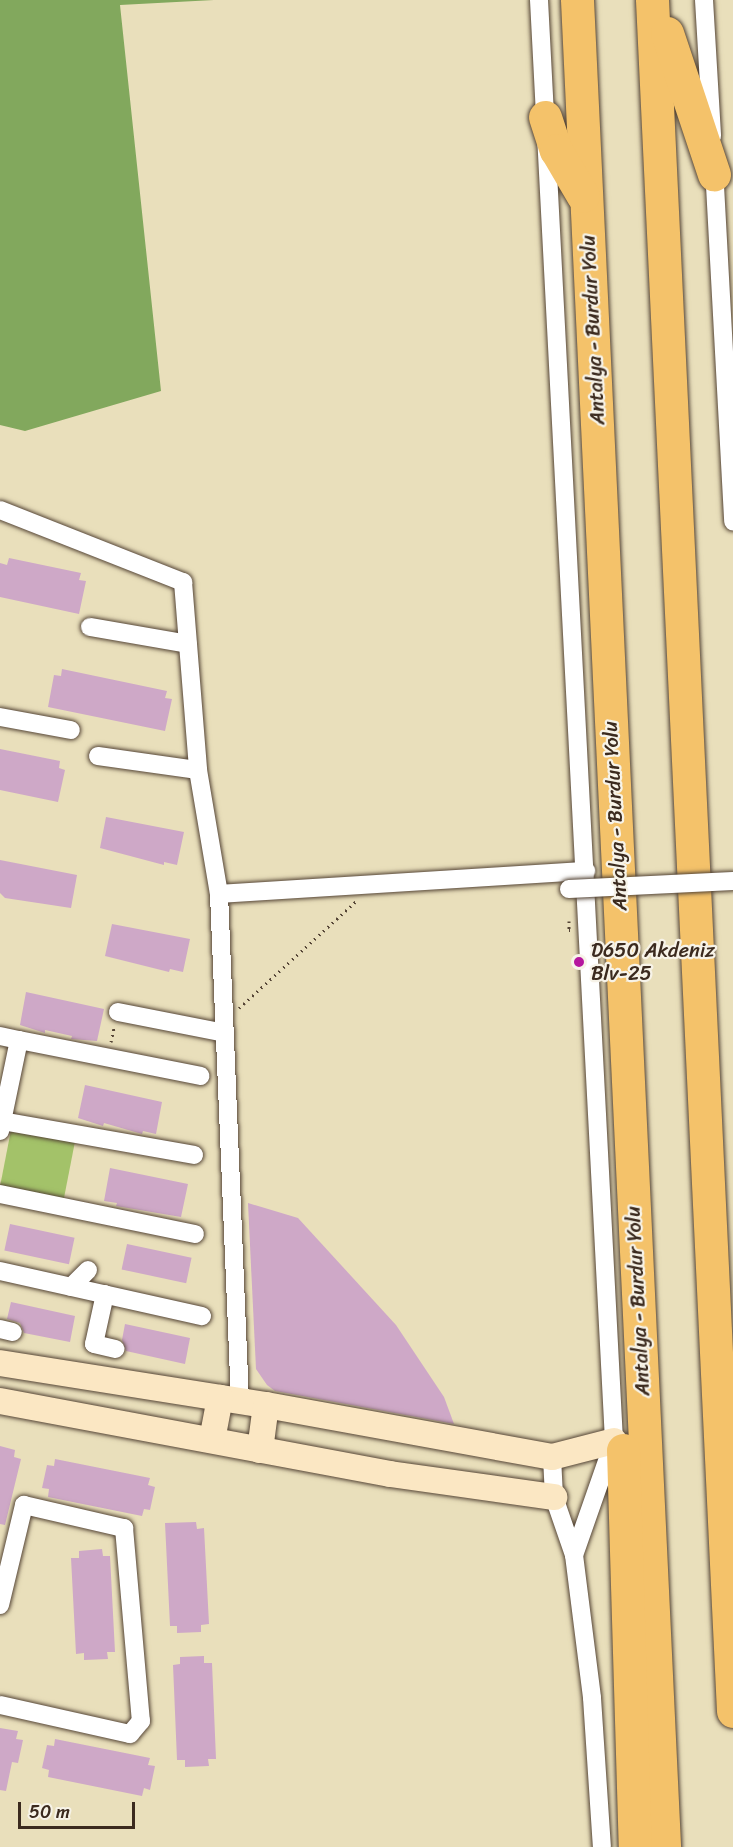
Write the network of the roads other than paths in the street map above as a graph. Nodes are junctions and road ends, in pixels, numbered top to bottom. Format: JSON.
{"nodes":[{"id":1,"x":539,"y":0,"type":"edge"},
{"id":2,"x":577,"y":0,"type":"edge"},
{"id":3,"x":652,"y":0,"type":"edge"},
{"id":4,"x":658,"y":0,"type":"edge"},
{"id":5,"x":704,"y":0,"type":"edge"},
{"id":6,"x":545,"y":117,"type":"junction"},
{"id":7,"x":714,"y":174,"type":"junction"},
{"id":8,"x":587,"y":204,"type":"junction"},
{"id":9,"x":0,"y":510,"type":"edge"},
{"id":10,"x":733,"y":521,"type":"edge"},
{"id":11,"x":90,"y":627,"type":"dead end"},
{"id":12,"x":188,"y":644,"type":"junction"},
{"id":13,"x":0,"y":717,"type":"edge"},
{"id":14,"x":71,"y":730,"type":"dead end"},
{"id":15,"x":98,"y":756,"type":"dead end"},
{"id":16,"x":198,"y":770,"type":"junction"},
{"id":17,"x":586,"y":871,"type":"junction"},
{"id":18,"x":733,"y":881,"type":"edge"},
{"id":19,"x":569,"y":889,"type":"dead end"},
{"id":20,"x":219,"y":894,"type":"junction"},
{"id":21,"x":621,"y":947,"type":"junction"},
{"id":22,"x":118,"y":1012,"type":"road end"},
{"id":23,"x":224,"y":1027,"type":"junction"},
{"id":24,"x":0,"y":1036,"type":"edge"},
{"id":25,"x":19,"y":1040,"type":"junction"},
{"id":26,"x":200,"y":1076,"type":"dead end"},
{"id":27,"x":1,"y":1126,"type":"edge"},
{"id":28,"x":706,"y":1152,"type":"junction"},
{"id":29,"x":194,"y":1155,"type":"dead end"},
{"id":30,"x":0,"y":1194,"type":"edge"},
{"id":31,"x":195,"y":1234,"type":"dead end"},
{"id":32,"x":733,"y":1240,"type":"edge"},
{"id":33,"x":87,"y":1270,"type":"dead end"},
{"id":34,"x":0,"y":1271,"type":"edge"},
{"id":35,"x":71,"y":1287,"type":"junction"},
{"id":36,"x":105,"y":1294,"type":"junction"},
{"id":37,"x":202,"y":1316,"type":"dead end"},
{"id":38,"x":115,"y":1349,"type":"dead end"},
{"id":39,"x":0,"y":1364,"type":"edge"},
{"id":40,"x":230,"y":1400,"type":"junction"},
{"id":41,"x":0,"y":1401,"type":"edge"},
{"id":42,"x":266,"y":1405,"type":"junction"},
{"id":43,"x":212,"y":1440,"type":"junction"},
{"id":44,"x":614,"y":1441,"type":"junction"},
{"id":45,"x":260,"y":1450,"type":"junction"},
{"id":46,"x":552,"y":1457,"type":"junction"},
{"id":47,"x":554,"y":1497,"type":"junction"},
{"id":48,"x":574,"y":1555,"type":"junction"},
{"id":49,"x":0,"y":1605,"type":"edge"},
{"id":50,"x":0,"y":1705,"type":"edge"},
{"id":51,"x":733,"y":1711,"type":"edge"},
{"id":52,"x":602,"y":1847,"type":"edge"},
{"id":53,"x":635,"y":1847,"type":"edge"},
{"id":54,"x":664,"y":1847,"type":"edge"}],
"edges":[{"from":1,"to":6,"type":"street"},
{"from":2,"to":8,"type":"highway","name":"Antalya - Burdur Yolu"},
{"from":3,"to":28,"type":"highway"},
{"from":4,"to":7,"type":"highway"},
{"from":5,"to":7,"type":"street"},
{"from":6,"to":8,"type":"highway"},
{"from":6,"to":17,"type":"street"},
{"from":7,"to":10,"type":"street"},
{"from":8,"to":21,"type":"highway","name":"Antalya - Burdur Yolu"},
{"from":9,"to":12,"type":"street"},
{"from":11,"to":12,"type":"street"},
{"from":12,"to":16,"type":"street"},
{"from":13,"to":14,"type":"street"},
{"from":15,"to":16,"type":"street"},
{"from":16,"to":20,"type":"street"},
{"from":17,"to":20,"type":"street"},
{"from":17,"to":44,"type":"street"},
{"from":18,"to":19,"type":"street","bridge":true},
{"from":20,"to":23,"type":"street"},
{"from":21,"to":53,"type":"highway"},
{"from":21,"to":54,"type":"highway","name":"Antalya - Burdur Yolu"},
{"from":22,"to":23,"type":"street"},
{"from":23,"to":40,"type":"street"},
{"from":24,"to":25,"type":"street"},
{"from":25,"to":26,"type":"street"},
{"from":25,"to":27,"type":"street"},
{"from":27,"to":29,"type":"street"},
{"from":28,"to":32,"type":"highway"},
{"from":28,"to":51,"type":"highway"},
{"from":30,"to":31,"type":"street"},
{"from":33,"to":35,"type":"street"},
{"from":34,"to":35,"type":"street"},
{"from":35,"to":36,"type":"street"},
{"from":36,"to":37,"type":"street"},
{"from":36,"to":38,"type":"street"},
{"from":39,"to":40,"type":"street"},
{"from":40,"to":42,"type":"street"},
{"from":40,"to":43,"type":"street"},
{"from":41,"to":43,"type":"street"},
{"from":42,"to":45,"type":"street"},
{"from":42,"to":46,"type":"street"},
{"from":43,"to":45,"type":"street"},
{"from":44,"to":46,"type":"street"},
{"from":44,"to":48,"type":"street"},
{"from":45,"to":47,"type":"street"},
{"from":46,"to":47,"type":"street"},
{"from":47,"to":48,"type":"street"},
{"from":48,"to":52,"type":"street"},
{"from":49,"to":50,"type":"street"}]}
